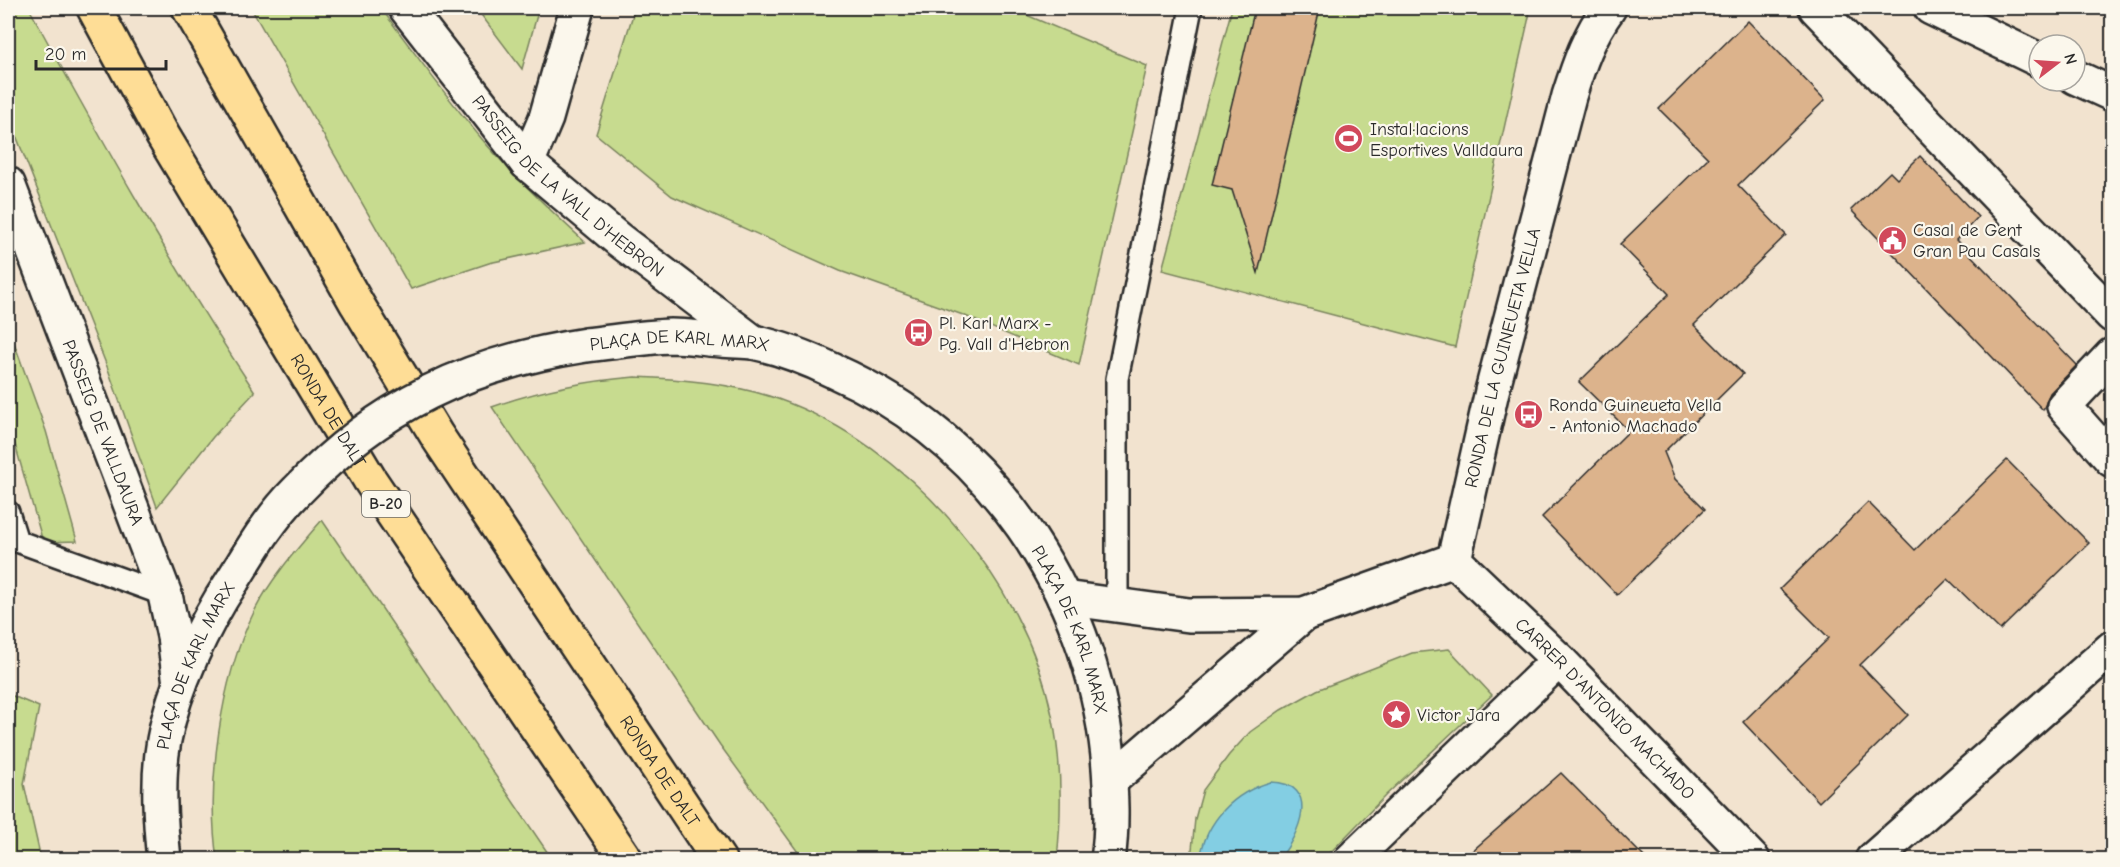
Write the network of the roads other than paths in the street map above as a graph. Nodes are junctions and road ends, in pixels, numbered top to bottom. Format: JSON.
{"nodes":[{"id":1,"x":94,"y":8,"type":"edge"},
{"id":2,"x":189,"y":8,"type":"edge"},
{"id":3,"x":406,"y":8,"type":"edge"},
{"id":4,"x":577,"y":8,"type":"edge"},
{"id":5,"x":1191,"y":8,"type":"edge"},
{"id":6,"x":1609,"y":8,"type":"edge"},
{"id":7,"x":1816,"y":8,"type":"edge"},
{"id":8,"x":1931,"y":8,"type":"edge"},
{"id":9,"x":2027,"y":54,"type":"edge"},
{"id":10,"x":2087,"y":83,"type":"edge"},
{"id":11,"x":2112,"y":94,"type":"edge"},
{"id":12,"x":527,"y":163,"type":"junction"},
{"id":13,"x":8,"y":184,"type":"edge"},
{"id":14,"x":2112,"y":315,"type":"edge"},
{"id":15,"x":753,"y":342,"type":"junction"},
{"id":16,"x":2112,"y":355,"type":"edge"},
{"id":17,"x":2112,"y":460,"type":"edge"},
{"id":18,"x":8,"y":512,"type":"edge"},
{"id":19,"x":1454,"y":560,"type":"junction"},
{"id":20,"x":165,"y":596,"type":"junction"},
{"id":21,"x":1064,"y":598,"type":"junction"},
{"id":22,"x":1117,"y":606,"type":"junction"},
{"id":23,"x":1304,"y":614,"type":"junction"},
{"id":24,"x":2112,"y":648,"type":"edge"},
{"id":25,"x":1559,"y":660,"type":"junction"},
{"id":26,"x":180,"y":684,"type":"junction"},
{"id":27,"x":1110,"y":781,"type":"junction"},
{"id":28,"x":1111,"y":853,"type":"edge"},
{"id":29,"x":1369,"y":854,"type":"edge"},
{"id":30,"x":164,"y":860,"type":"edge"},
{"id":31,"x":626,"y":860,"type":"edge"},
{"id":32,"x":719,"y":860,"type":"edge"},
{"id":33,"x":1753,"y":860,"type":"edge"},
{"id":34,"x":1872,"y":860,"type":"edge"}],
"edges":[{"from":1,"to":31,"type":"highway","name":"RONDA DE DALT","number":"B-20"},
{"from":2,"to":32,"type":"highway","name":"RONDA DE DALT"},
{"from":3,"to":12,"type":"street","name":"PASSEIG DE LA VALL D'HEBRON"},
{"from":4,"to":12,"type":"street"},
{"from":5,"to":22,"type":"lane"},
{"from":6,"to":19,"type":"street","name":"RONDA DE LA GUINEUETA VELLA"},
{"from":7,"to":14,"type":"street"},
{"from":8,"to":9,"type":"street"},
{"from":10,"to":11,"type":"street"},
{"from":12,"to":15,"type":"street","name":"PASSEIG DE LA VALL D'HEBRON"},
{"from":13,"to":20,"type":"street","name":"PASSEIG DE VALLDAURA"},
{"from":15,"to":21,"type":"street","name":"PLAÇA DE KARL MARX"},
{"from":15,"to":26,"type":"street","name":"PLAÇA DE KARL MARX","bridge":true},
{"from":16,"to":17,"type":"street"},
{"from":18,"to":20,"type":"lane"},
{"from":19,"to":23,"type":"street"},
{"from":19,"to":25,"type":"street","name":"CARRER D'ANTONIO MACHADO"},
{"from":20,"to":26,"type":"street","name":"PASSEIG DE VALLDAURA"},
{"from":21,"to":22,"type":"street"},
{"from":21,"to":27,"type":"street","name":"PLAÇA DE KARL MARX"},
{"from":22,"to":23,"type":"street"},
{"from":23,"to":27,"type":"street"},
{"from":24,"to":34,"type":"street"},
{"from":25,"to":29,"type":"street"},
{"from":25,"to":33,"type":"street","name":"CARRER D'ANTONIO MACHADO"},
{"from":26,"to":30,"type":"street","name":"PLAÇA DE KARL MARX"},
{"from":27,"to":28,"type":"street","name":"PLAÇA DE KARL MARX"}]}
